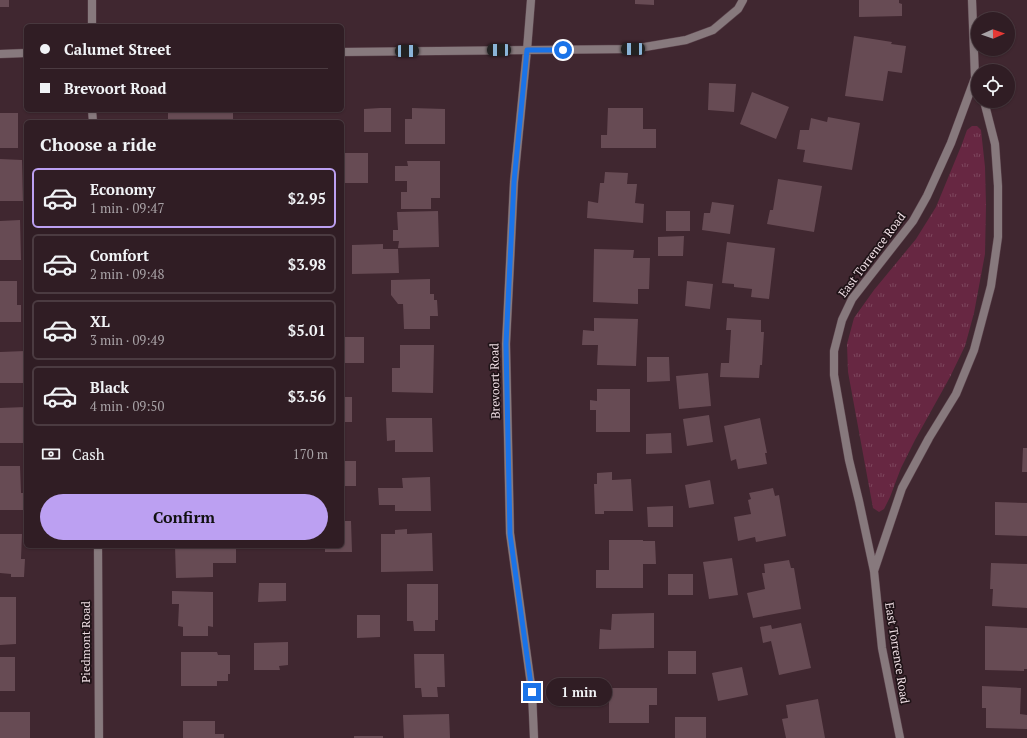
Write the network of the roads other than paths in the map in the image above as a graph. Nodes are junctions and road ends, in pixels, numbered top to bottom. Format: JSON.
{"nodes":[{"id":1,"x":92,"y":0,"type":"edge"},
{"id":2,"x":531,"y":0,"type":"edge"},
{"id":3,"x":743,"y":0,"type":"edge"},
{"id":4,"x":972,"y":0,"type":"edge"},
{"id":5,"x":92,"y":24,"type":"edge"},
{"id":6,"x":527,"y":50,"type":"junction"},
{"id":7,"x":344,"y":52,"type":"edge"},
{"id":8,"x":24,"y":53,"type":"edge"},
{"id":9,"x":0,"y":54,"type":"edge"},
{"id":10,"x":976,"y":64,"type":"edge"},
{"id":11,"x":971,"y":96,"type":"edge"},
{"id":12,"x":986,"y":108,"type":"edge"},
{"id":13,"x":98,"y":548,"type":"edge"},
{"id":14,"x":874,"y":571,"type":"junction"},
{"id":15,"x":99,"y":738,"type":"edge"},
{"id":16,"x":534,"y":738,"type":"edge"},
{"id":17,"x":900,"y":738,"type":"edge"}],
"edges":[{"from":1,"to":5,"type":"street"},
{"from":2,"to":6,"type":"street","name":"Brevoort Road"},
{"from":3,"to":6,"type":"street"},
{"from":4,"to":10,"type":"street","name":"East Torrence Road"},
{"from":6,"to":7,"type":"street"},
{"from":6,"to":16,"type":"street","name":"Brevoort Road"},
{"from":8,"to":9,"type":"street"},
{"from":11,"to":14,"type":"street","name":"East Torrence Road"},
{"from":12,"to":14,"type":"street","name":"East Torrence Road"},
{"from":13,"to":15,"type":"street","name":"Piedmont Road"},
{"from":14,"to":17,"type":"street","name":"East Torrence Road"}]}
